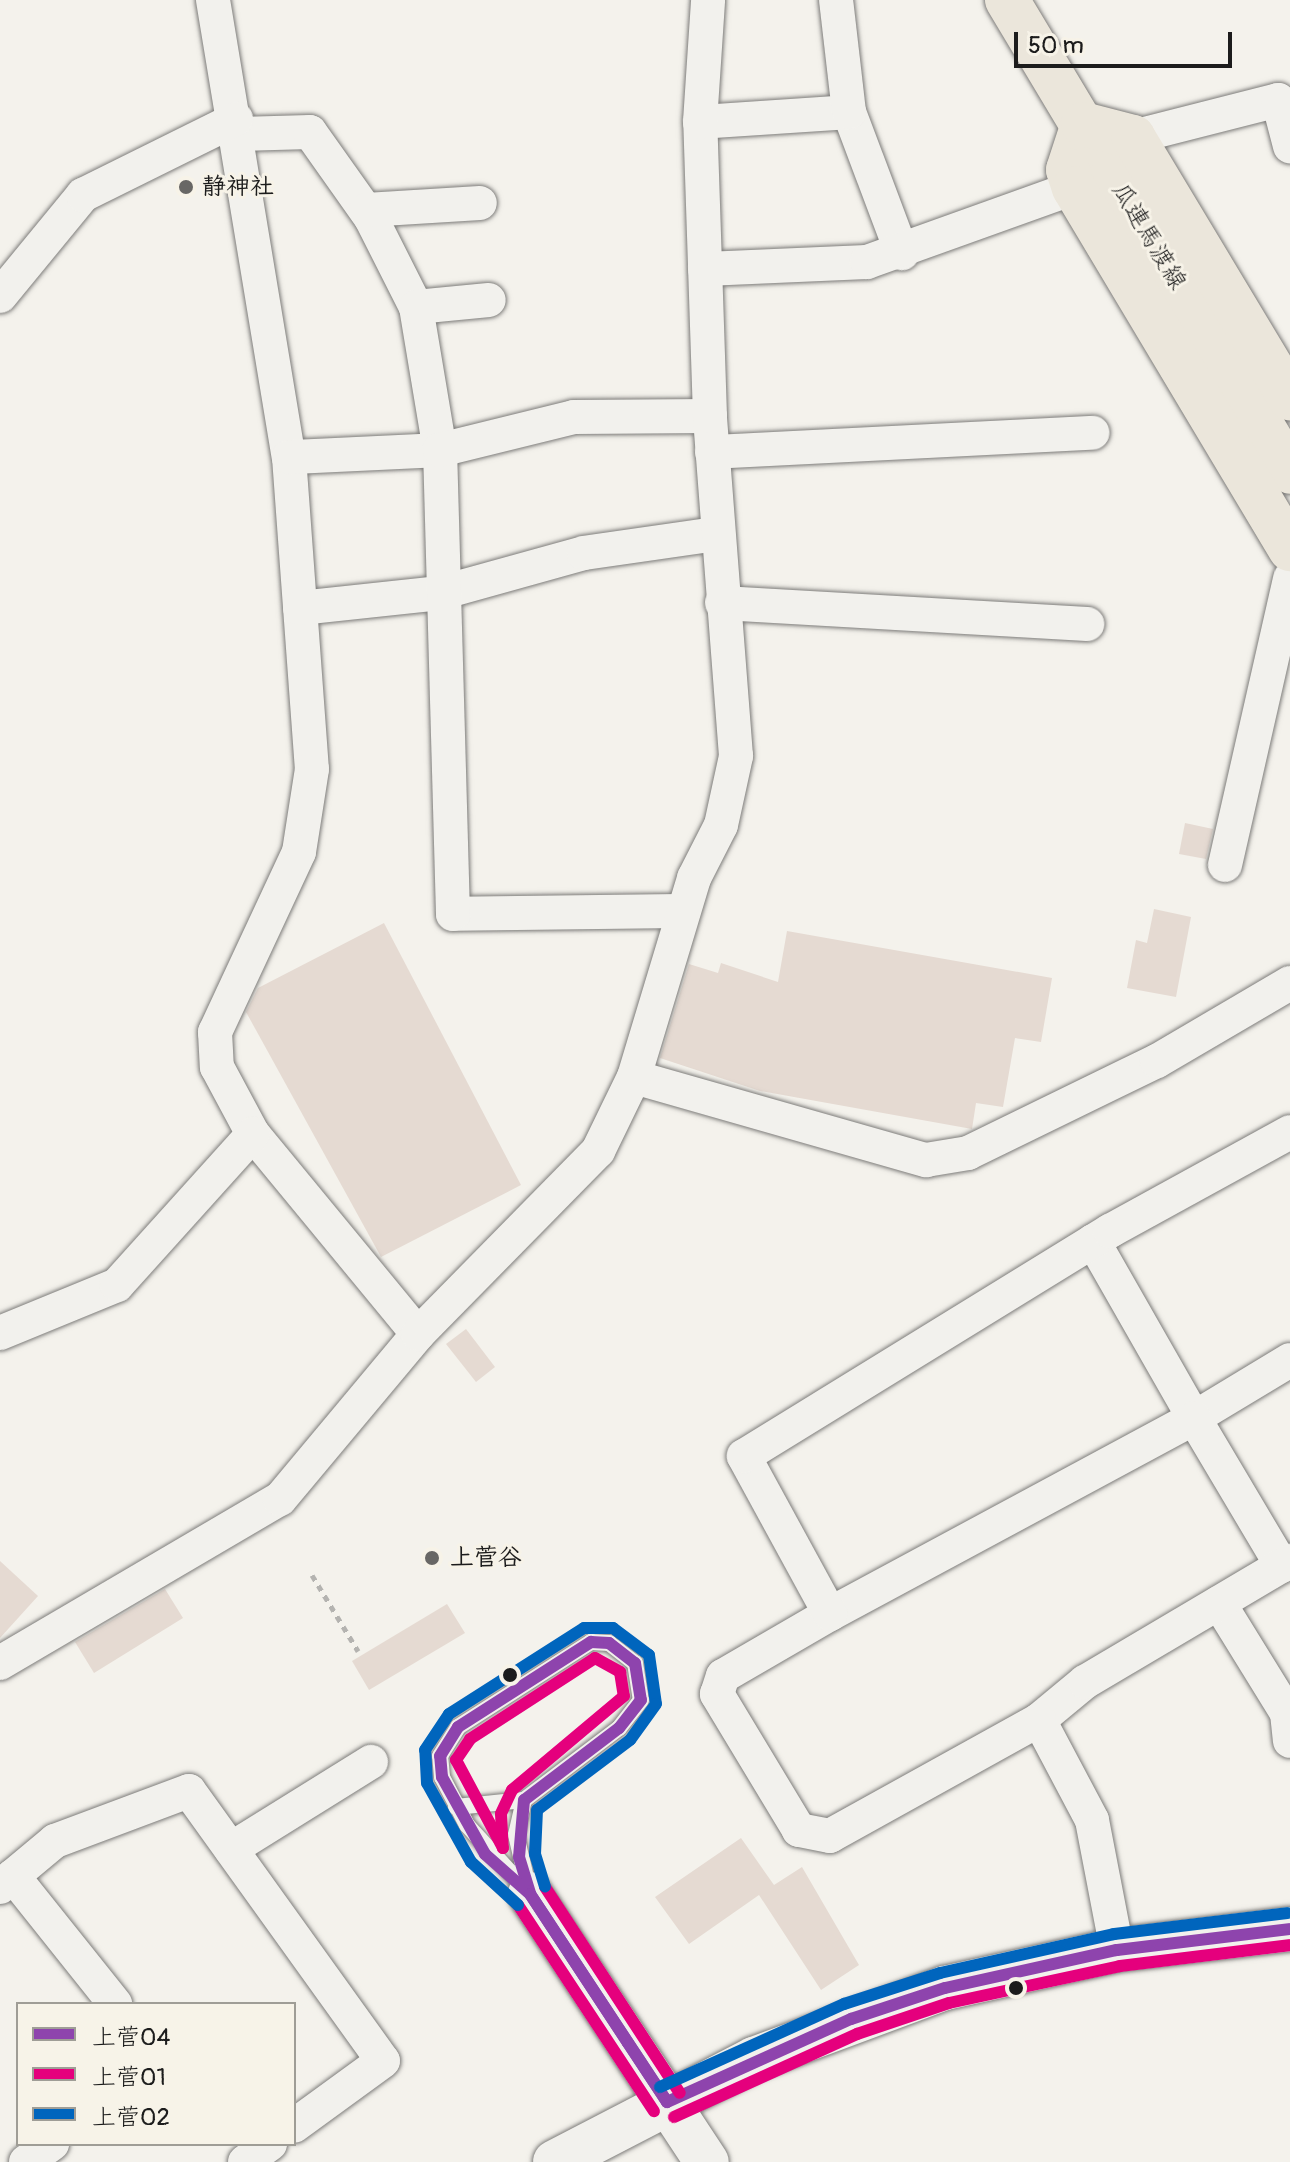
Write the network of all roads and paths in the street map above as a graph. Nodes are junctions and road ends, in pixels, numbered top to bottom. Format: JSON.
{"nodes":[{"id":1,"x":213,"y":0,"type":"edge"},
{"id":2,"x":708,"y":0,"type":"edge"},
{"id":3,"x":836,"y":0,"type":"edge"},
{"id":4,"x":1007,"y":0,"type":"edge"},
{"id":5,"x":849,"y":112,"type":"junction"},
{"id":6,"x":700,"y":122,"type":"junction"},
{"id":7,"x":1083,"y":124,"type":"junction"},
{"id":8,"x":238,"y":127,"type":"junction"},
{"id":9,"x":1133,"y":137,"type":"junction"},
{"id":10,"x":1290,"y":146,"type":"edge"},
{"id":11,"x":1074,"y":188,"type":"junction"},
{"id":12,"x":480,"y":203,"type":"dead end"},
{"id":13,"x":366,"y":210,"type":"junction"},
{"id":14,"x":902,"y":253,"type":"junction"},
{"id":15,"x":705,"y":269,"type":"junction"},
{"id":16,"x":0,"y":296,"type":"edge"},
{"id":17,"x":489,"y":300,"type":"dead end"},
{"id":18,"x":416,"y":307,"type":"junction"},
{"id":19,"x":1290,"y":398,"type":"edge"},
{"id":20,"x":710,"y":416,"type":"junction"},
{"id":21,"x":1093,"y":433,"type":"dead end"},
{"id":22,"x":440,"y":450,"type":"junction"},
{"id":23,"x":712,"y":452,"type":"junction"},
{"id":24,"x":289,"y":457,"type":"junction"},
{"id":25,"x":1290,"y":471,"type":"edge"},
{"id":26,"x":716,"y":534,"type":"junction"},
{"id":27,"x":1290,"y":549,"type":"edge"},
{"id":28,"x":1290,"y":578,"type":"edge"},
{"id":29,"x":440,"y":593,"type":"junction"},
{"id":30,"x":722,"y":603,"type":"junction"},
{"id":31,"x":300,"y":608,"type":"junction"},
{"id":32,"x":1087,"y":624,"type":"dead end"},
{"id":33,"x":1225,"y":865,"type":"dead end"},
{"id":34,"x":683,"y":911,"type":"junction"},
{"id":35,"x":1290,"y":983,"type":"edge"},
{"id":36,"x":634,"y":1077,"type":"junction"},
{"id":37,"x":1290,"y":1132,"type":"edge"},
{"id":38,"x":253,"y":1134,"type":"junction"},
{"id":39,"x":1093,"y":1241,"type":"junction"},
{"id":40,"x":0,"y":1333,"type":"edge"},
{"id":41,"x":418,"y":1334,"type":"junction"},
{"id":42,"x":1290,"y":1360,"type":"edge"},
{"id":43,"x":1194,"y":1418,"type":"junction"},
{"id":44,"x":1286,"y":1564,"type":"edge"},
{"id":45,"x":312,"y":1575,"type":"dead end"},
{"id":46,"x":1219,"y":1603,"type":"junction"},
{"id":47,"x":830,"y":1614,"type":"junction"},
{"id":48,"x":358,"y":1651,"type":"dead end"},
{"id":49,"x":0,"y":1663,"type":"edge"},
{"id":50,"x":1039,"y":1720,"type":"junction"},
{"id":51,"x":1290,"y":1741,"type":"edge"},
{"id":52,"x":371,"y":1762,"type":"dead end"},
{"id":53,"x":524,"y":1800,"type":"junction"},
{"id":54,"x":456,"y":1807,"type":"junction"},
{"id":55,"x":231,"y":1849,"type":"junction"},
{"id":56,"x":7,"y":1881,"type":"edge"},
{"id":57,"x":530,"y":1894,"type":"junction"},
{"id":58,"x":1290,"y":1929,"type":"edge"},
{"id":59,"x":1117,"y":1950,"type":"junction"},
{"id":60,"x":113,"y":2002,"type":"edge"},
{"id":61,"x":667,"y":2102,"type":"junction"},
{"id":62,"x":296,"y":2125,"type":"edge"},
{"id":63,"x":49,"y":2146,"type":"edge"},
{"id":64,"x":227,"y":2146,"type":"edge"},
{"id":65,"x":267,"y":2146,"type":"edge"},
{"id":66,"x":0,"y":2155,"type":"edge"},
{"id":67,"x":5,"y":2162,"type":"edge"},
{"id":68,"x":26,"y":2162,"type":"edge"},
{"id":69,"x":239,"y":2162,"type":"edge"},
{"id":70,"x":245,"y":2162,"type":"edge"},
{"id":71,"x":555,"y":2162,"type":"edge"},
{"id":72,"x":707,"y":2162,"type":"edge"}],
"edges":[{"from":1,"to":8,"type":"street"},
{"from":2,"to":6,"type":"street"},
{"from":3,"to":5,"type":"street"},
{"from":4,"to":7,"type":"main road","name":"瓜連馬渡線"},
{"from":5,"to":6,"type":"street"},
{"from":5,"to":14,"type":"street"},
{"from":6,"to":15,"type":"street"},
{"from":7,"to":9,"type":"main road"},
{"from":7,"to":11,"type":"main road"},
{"from":7,"to":25,"type":"main road","name":"瓜連馬渡線"},
{"from":8,"to":13,"type":"street"},
{"from":8,"to":16,"type":"street"},
{"from":8,"to":24,"type":"street"},
{"from":9,"to":10,"type":"street"},
{"from":9,"to":19,"type":"main road"},
{"from":11,"to":14,"type":"street"},
{"from":11,"to":27,"type":"main road"},
{"from":12,"to":13,"type":"street"},
{"from":13,"to":18,"type":"street"},
{"from":14,"to":15,"type":"street"},
{"from":15,"to":20,"type":"street"},
{"from":17,"to":18,"type":"street"},
{"from":18,"to":22,"type":"street"},
{"from":20,"to":22,"type":"street"},
{"from":20,"to":23,"type":"street"},
{"from":21,"to":23,"type":"street"},
{"from":22,"to":24,"type":"street"},
{"from":22,"to":29,"type":"street"},
{"from":23,"to":26,"type":"street"},
{"from":24,"to":31,"type":"street"},
{"from":26,"to":29,"type":"street"},
{"from":26,"to":30,"type":"street"},
{"from":28,"to":33,"type":"street"},
{"from":29,"to":31,"type":"street"},
{"from":29,"to":34,"type":"street"},
{"from":30,"to":32,"type":"street"},
{"from":30,"to":34,"type":"street"},
{"from":31,"to":38,"type":"street"},
{"from":34,"to":36,"type":"street"},
{"from":35,"to":36,"type":"street"},
{"from":36,"to":41,"type":"street"},
{"from":37,"to":39,"type":"street"},
{"from":38,"to":40,"type":"street"},
{"from":38,"to":41,"type":"street"},
{"from":39,"to":43,"type":"street"},
{"from":39,"to":47,"type":"street"},
{"from":41,"to":49,"type":"street"},
{"from":42,"to":43,"type":"street"},
{"from":43,"to":44,"type":"street"},
{"from":43,"to":47,"type":"street"},
{"from":44,"to":46,"type":"street"},
{"from":45,"to":48,"type":"path"},
{"from":46,"to":50,"type":"street"},
{"from":46,"to":51,"type":"street"},
{"from":47,"to":50,"type":"street"},
{"from":50,"to":59,"type":"street"},
{"from":52,"to":55,"type":"street"},
{"from":53,"to":54,"type":"lane"},
{"from":53,"to":54,"type":"lane"},
{"from":53,"to":57,"type":"lane"},
{"from":54,"to":57,"type":"lane"},
{"from":55,"to":56,"type":"street"},
{"from":55,"to":62,"type":"street"},
{"from":56,"to":60,"type":"street"},
{"from":57,"to":61,"type":"main road"},
{"from":58,"to":59,"type":"main road"},
{"from":59,"to":61,"type":"main road"},
{"from":61,"to":71,"type":"main road"},
{"from":61,"to":72,"type":"main road"},
{"from":63,"to":68,"type":"street"},
{"from":64,"to":69,"type":"street"},
{"from":65,"to":70,"type":"street"},
{"from":66,"to":67,"type":"street"}]}
